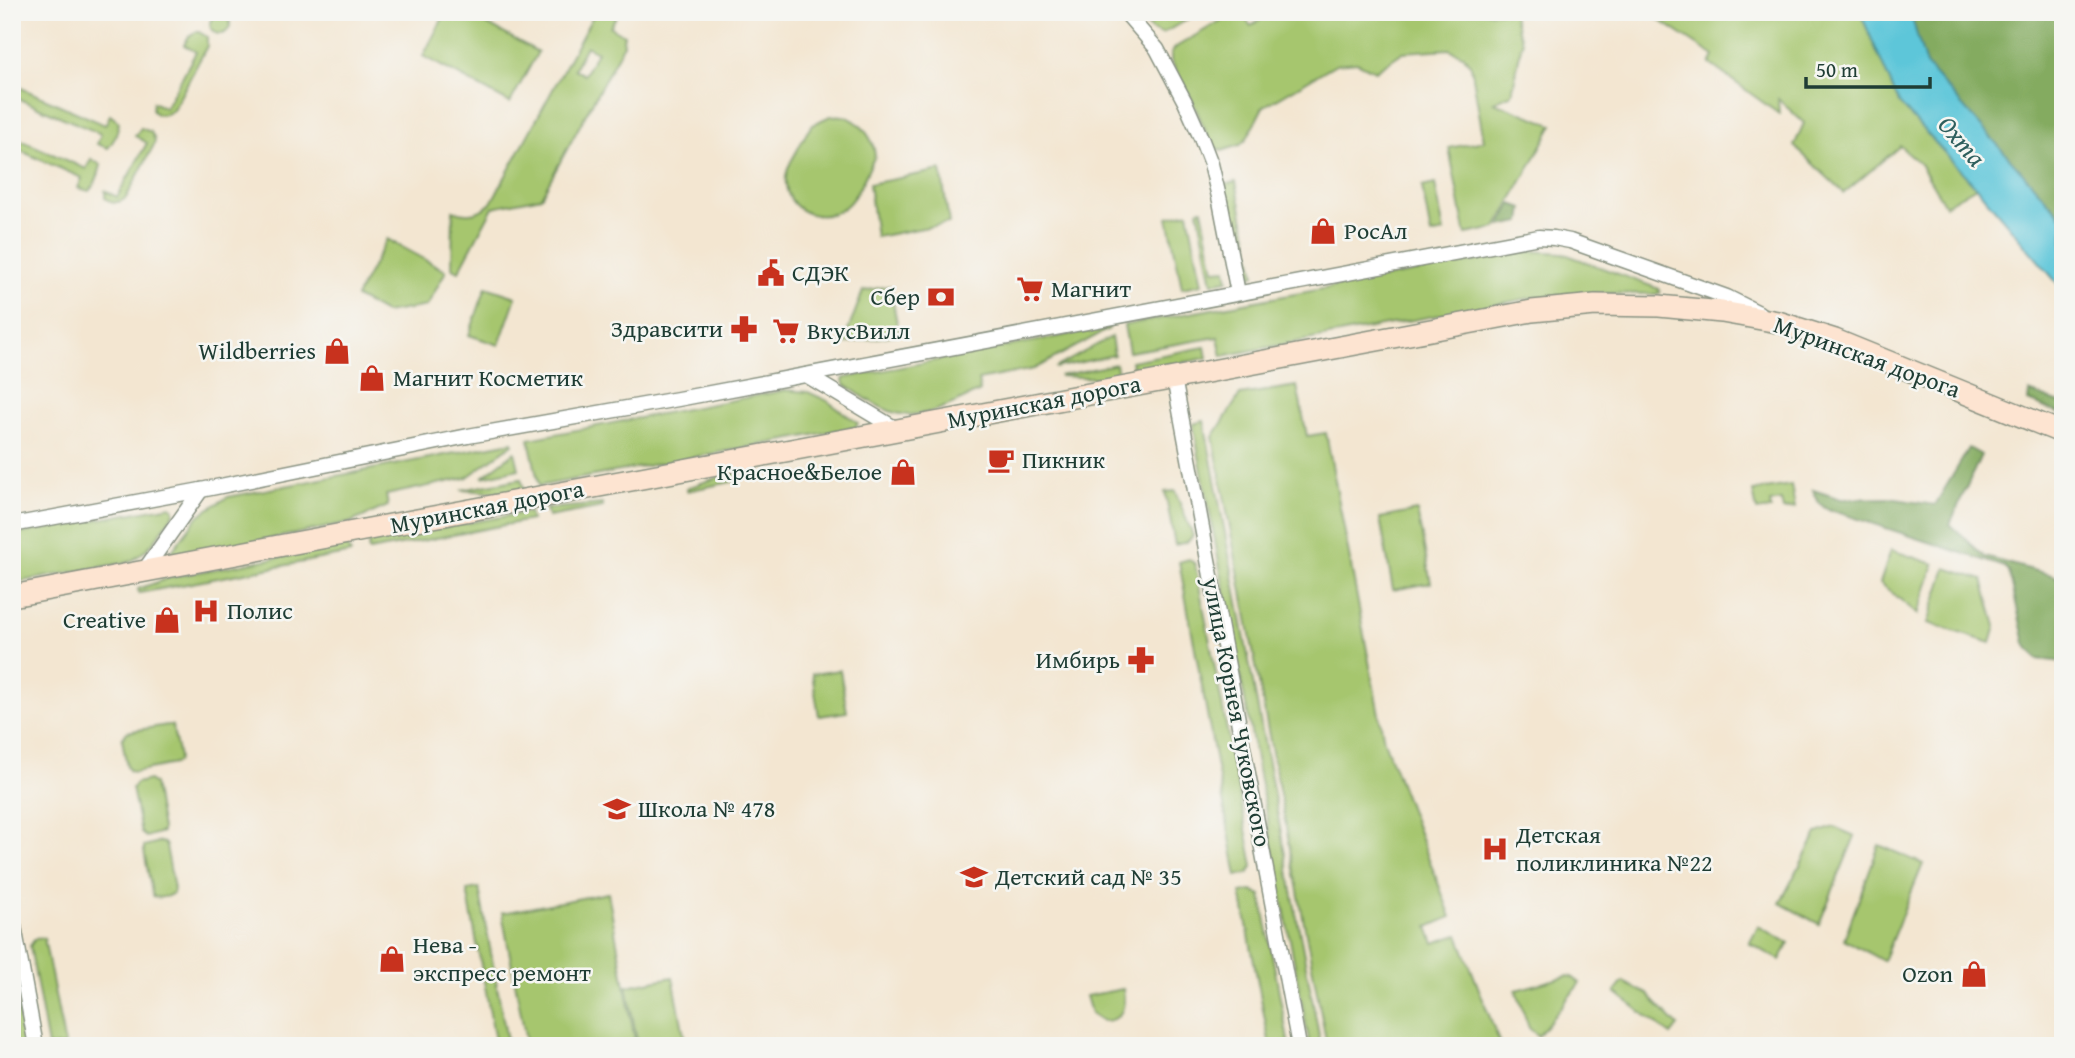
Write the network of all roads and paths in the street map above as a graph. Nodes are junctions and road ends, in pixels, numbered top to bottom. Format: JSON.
{"nodes":[{"id":1,"x":1125,"y":12,"type":"edge"},
{"id":2,"x":1238,"y":293,"type":"junction"},
{"id":3,"x":1778,"y":322,"type":"junction"},
{"id":4,"x":806,"y":375,"type":"junction"},
{"id":5,"x":1174,"y":378,"type":"junction"},
{"id":6,"x":898,"y":430,"type":"junction"},
{"id":7,"x":2063,"y":433,"type":"edge"},
{"id":8,"x":201,"y":490,"type":"junction"},
{"id":9,"x":12,"y":525,"type":"edge"},
{"id":10,"x":143,"y":572,"type":"junction"},
{"id":11,"x":12,"y":596,"type":"edge"},
{"id":12,"x":12,"y":915,"type":"edge"},
{"id":13,"x":36,"y":1046,"type":"edge"},
{"id":14,"x":1299,"y":1046,"type":"edge"}],
"edges":[{"from":1,"to":2,"type":"street"},
{"from":2,"to":3,"type":"street"},
{"from":2,"to":4,"type":"street"},
{"from":3,"to":5,"type":"street","name":"Муринская дорога"},
{"from":3,"to":7,"type":"street","name":"Муринская дорога"},
{"from":4,"to":6,"type":"street"},
{"from":4,"to":8,"type":"street"},
{"from":5,"to":6,"type":"street","name":"Муринская дорога"},
{"from":5,"to":14,"type":"street","name":"улица Корнея Чуковского"},
{"from":6,"to":10,"type":"street","name":"Муринская дорога"},
{"from":8,"to":9,"type":"street"},
{"from":8,"to":10,"type":"street"},
{"from":10,"to":11,"type":"street","name":"Муринская дорога"},
{"from":12,"to":13,"type":"street"}]}
